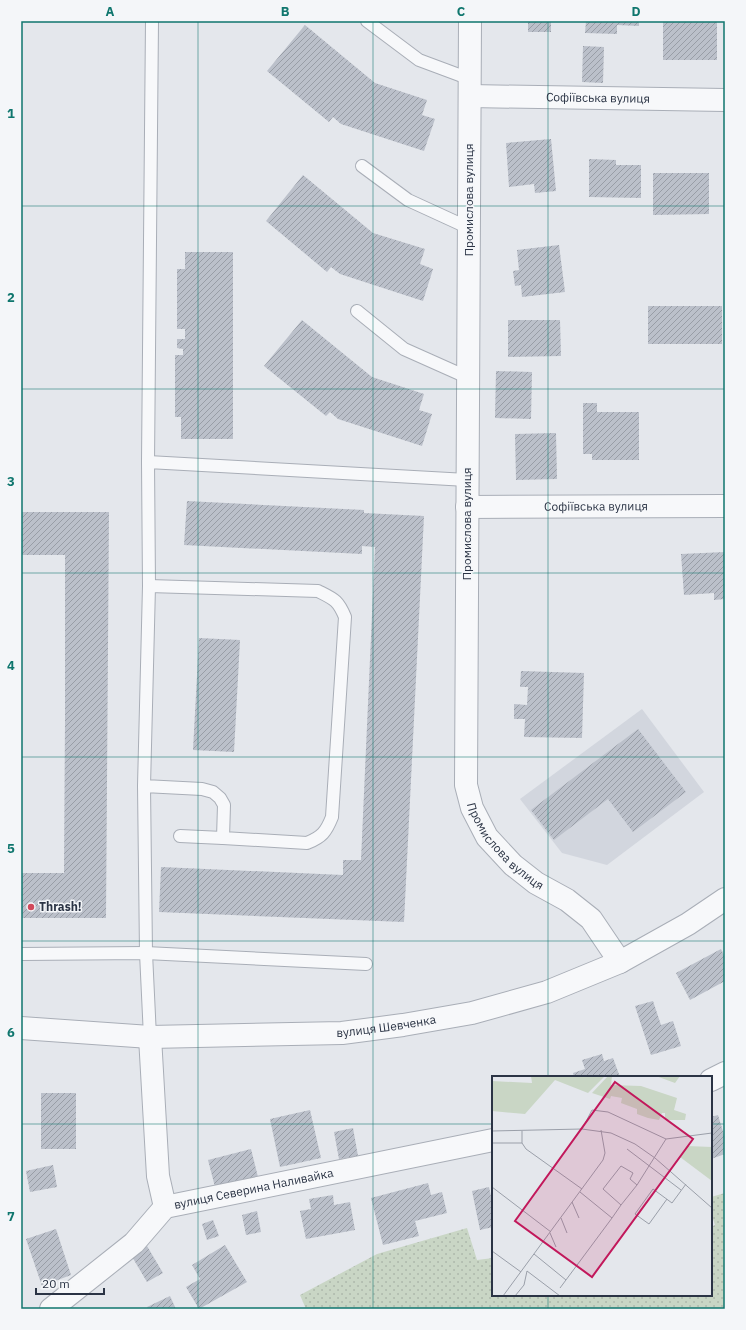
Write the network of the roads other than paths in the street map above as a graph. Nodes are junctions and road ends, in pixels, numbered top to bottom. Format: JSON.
{"nodes":[{"id":1,"x":152,"y":21,"type":"edge"},
{"id":2,"x":367,"y":21,"type":"edge"},
{"id":3,"x":470,"y":21,"type":"edge"},
{"id":4,"x":470,"y":88,"type":"junction"},
{"id":5,"x":725,"y":100,"type":"edge"},
{"id":6,"x":362,"y":166,"type":"dead end"},
{"id":7,"x":469,"y":228,"type":"junction"},
{"id":8,"x":357,"y":311,"type":"dead end"},
{"id":9,"x":468,"y":378,"type":"junction"},
{"id":10,"x":148,"y":462,"type":"junction"},
{"id":11,"x":467,"y":480,"type":"junction"},
{"id":12,"x":725,"y":506,"type":"edge"},
{"id":13,"x":467,"y":507,"type":"junction"},
{"id":14,"x":149,"y":586,"type":"junction"},
{"id":15,"x":144,"y":786,"type":"junction"},
{"id":16,"x":180,"y":836,"type":"dead end"},
{"id":17,"x":223,"y":838,"type":"junction"},
{"id":18,"x":725,"y":899,"type":"edge"},
{"id":19,"x":146,"y":953,"type":"junction"},
{"id":20,"x":21,"y":954,"type":"edge"},
{"id":21,"x":620,"y":962,"type":"junction"},
{"id":22,"x":366,"y":964,"type":"dead end"},
{"id":23,"x":21,"y":1028,"type":"edge"},
{"id":24,"x":150,"y":1037,"type":"junction"},
{"id":25,"x":725,"y":1073,"type":"edge"},
{"id":26,"x":712,"y":1080,"type":"edge"},
{"id":27,"x":492,"y":1140,"type":"edge"},
{"id":28,"x":165,"y":1207,"type":"junction"},
{"id":29,"x":51,"y":1309,"type":"edge"}],
"edges":[{"from":1,"to":10,"type":"lane"},
{"from":2,"to":4,"type":"lane"},
{"from":3,"to":4,"type":"street","name":"Промислова вулиця"},
{"from":4,"to":5,"type":"street","name":"Софіївська вулиця"},
{"from":4,"to":7,"type":"street","name":"Промислова вулиця"},
{"from":6,"to":7,"type":"lane"},
{"from":7,"to":9,"type":"street","name":"Промислова вулиця"},
{"from":8,"to":9,"type":"lane"},
{"from":9,"to":11,"type":"street","name":"Промислова вулиця"},
{"from":10,"to":11,"type":"lane"},
{"from":10,"to":14,"type":"lane"},
{"from":11,"to":13,"type":"street","name":"Промислова вулиця"},
{"from":12,"to":13,"type":"street","name":"Софіївська вулиця"},
{"from":13,"to":21,"type":"street","name":"Промислова вулиця"},
{"from":14,"to":15,"type":"lane"},
{"from":14,"to":17,"type":"lane"},
{"from":15,"to":17,"type":"lane"},
{"from":15,"to":19,"type":"lane"},
{"from":16,"to":17,"type":"lane"},
{"from":18,"to":21,"type":"street","name":"вулиця Шевченка"},
{"from":19,"to":20,"type":"lane"},
{"from":19,"to":22,"type":"lane"},
{"from":19,"to":24,"type":"lane"},
{"from":21,"to":24,"type":"street","name":"вулиця Шевченка"},
{"from":23,"to":24,"type":"street","name":"вулиця Шевченка"},
{"from":24,"to":28,"type":"street"},
{"from":25,"to":26,"type":"street"},
{"from":27,"to":28,"type":"street","name":"вулиця Северина Наливайка"},
{"from":28,"to":29,"type":"street","name":"вулиця Северина Наливайка"}]}
